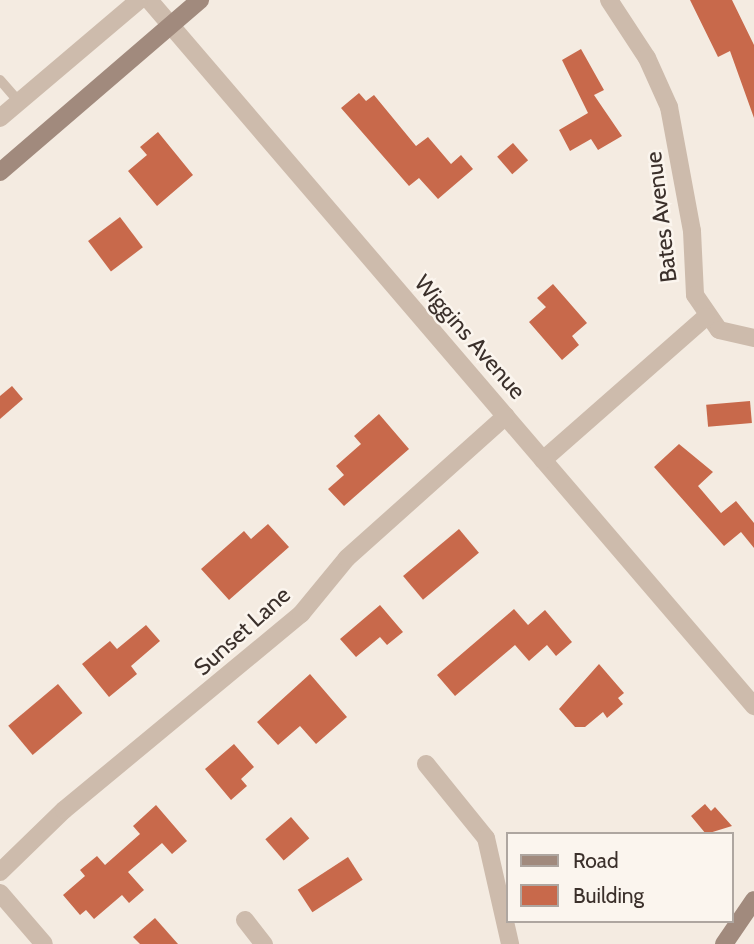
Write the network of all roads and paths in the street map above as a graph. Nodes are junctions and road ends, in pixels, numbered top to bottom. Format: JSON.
{"nodes":[{"id":1,"x":139,"y":0,"type":"edge"},
{"id":2,"x":149,"y":0,"type":"edge"},
{"id":3,"x":200,"y":0,"type":"edge"},
{"id":4,"x":609,"y":0,"type":"edge"},
{"id":5,"x":171,"y":25,"type":"junction"},
{"id":6,"x":0,"y":80,"type":"edge"},
{"id":7,"x":19,"y":102,"type":"junction"},
{"id":8,"x":0,"y":118,"type":"edge"},
{"id":9,"x":0,"y":172,"type":"edge"},
{"id":10,"x":706,"y":317,"type":"junction"},
{"id":11,"x":754,"y":338,"type":"edge"},
{"id":12,"x":506,"y":416,"type":"junction"},
{"id":13,"x":543,"y":460,"type":"junction"},
{"id":14,"x":754,"y":706,"type":"edge"},
{"id":15,"x":426,"y":764,"type":"dead end"},
{"id":16,"x":0,"y":872,"type":"edge"},
{"id":17,"x":0,"y":893,"type":"edge"},
{"id":18,"x":754,"y":900,"type":"edge"},
{"id":19,"x":244,"y":920,"type":"dead end"},
{"id":20,"x":505,"y":922,"type":"edge"},
{"id":21,"x":505,"y":923,"type":"edge"},
{"id":22,"x":44,"y":944,"type":"edge"},
{"id":23,"x":264,"y":944,"type":"edge"},
{"id":24,"x":510,"y":944,"type":"edge"},
{"id":25,"x":724,"y":944,"type":"edge"}],
"edges":[{"from":1,"to":7,"type":"street"},
{"from":2,"to":5,"type":"street","name":"Wiggins Avenue"},
{"from":3,"to":5,"type":"street"},
{"from":4,"to":10,"type":"street","name":"Bates Avenue"},
{"from":5,"to":9,"type":"street"},
{"from":5,"to":12,"type":"street","name":"Wiggins Avenue"},
{"from":6,"to":7,"type":"lane"},
{"from":7,"to":8,"type":"street"},
{"from":10,"to":11,"type":"street"},
{"from":10,"to":13,"type":"street"},
{"from":12,"to":13,"type":"street","name":"Wiggins Avenue"},
{"from":12,"to":16,"type":"street","name":"Sunset Lane"},
{"from":13,"to":14,"type":"street","name":"Wiggins Avenue"},
{"from":15,"to":20,"type":"street"},
{"from":17,"to":22,"type":"street"},
{"from":18,"to":25,"type":"street"},
{"from":19,"to":23,"type":"street"},
{"from":21,"to":24,"type":"street"}]}
